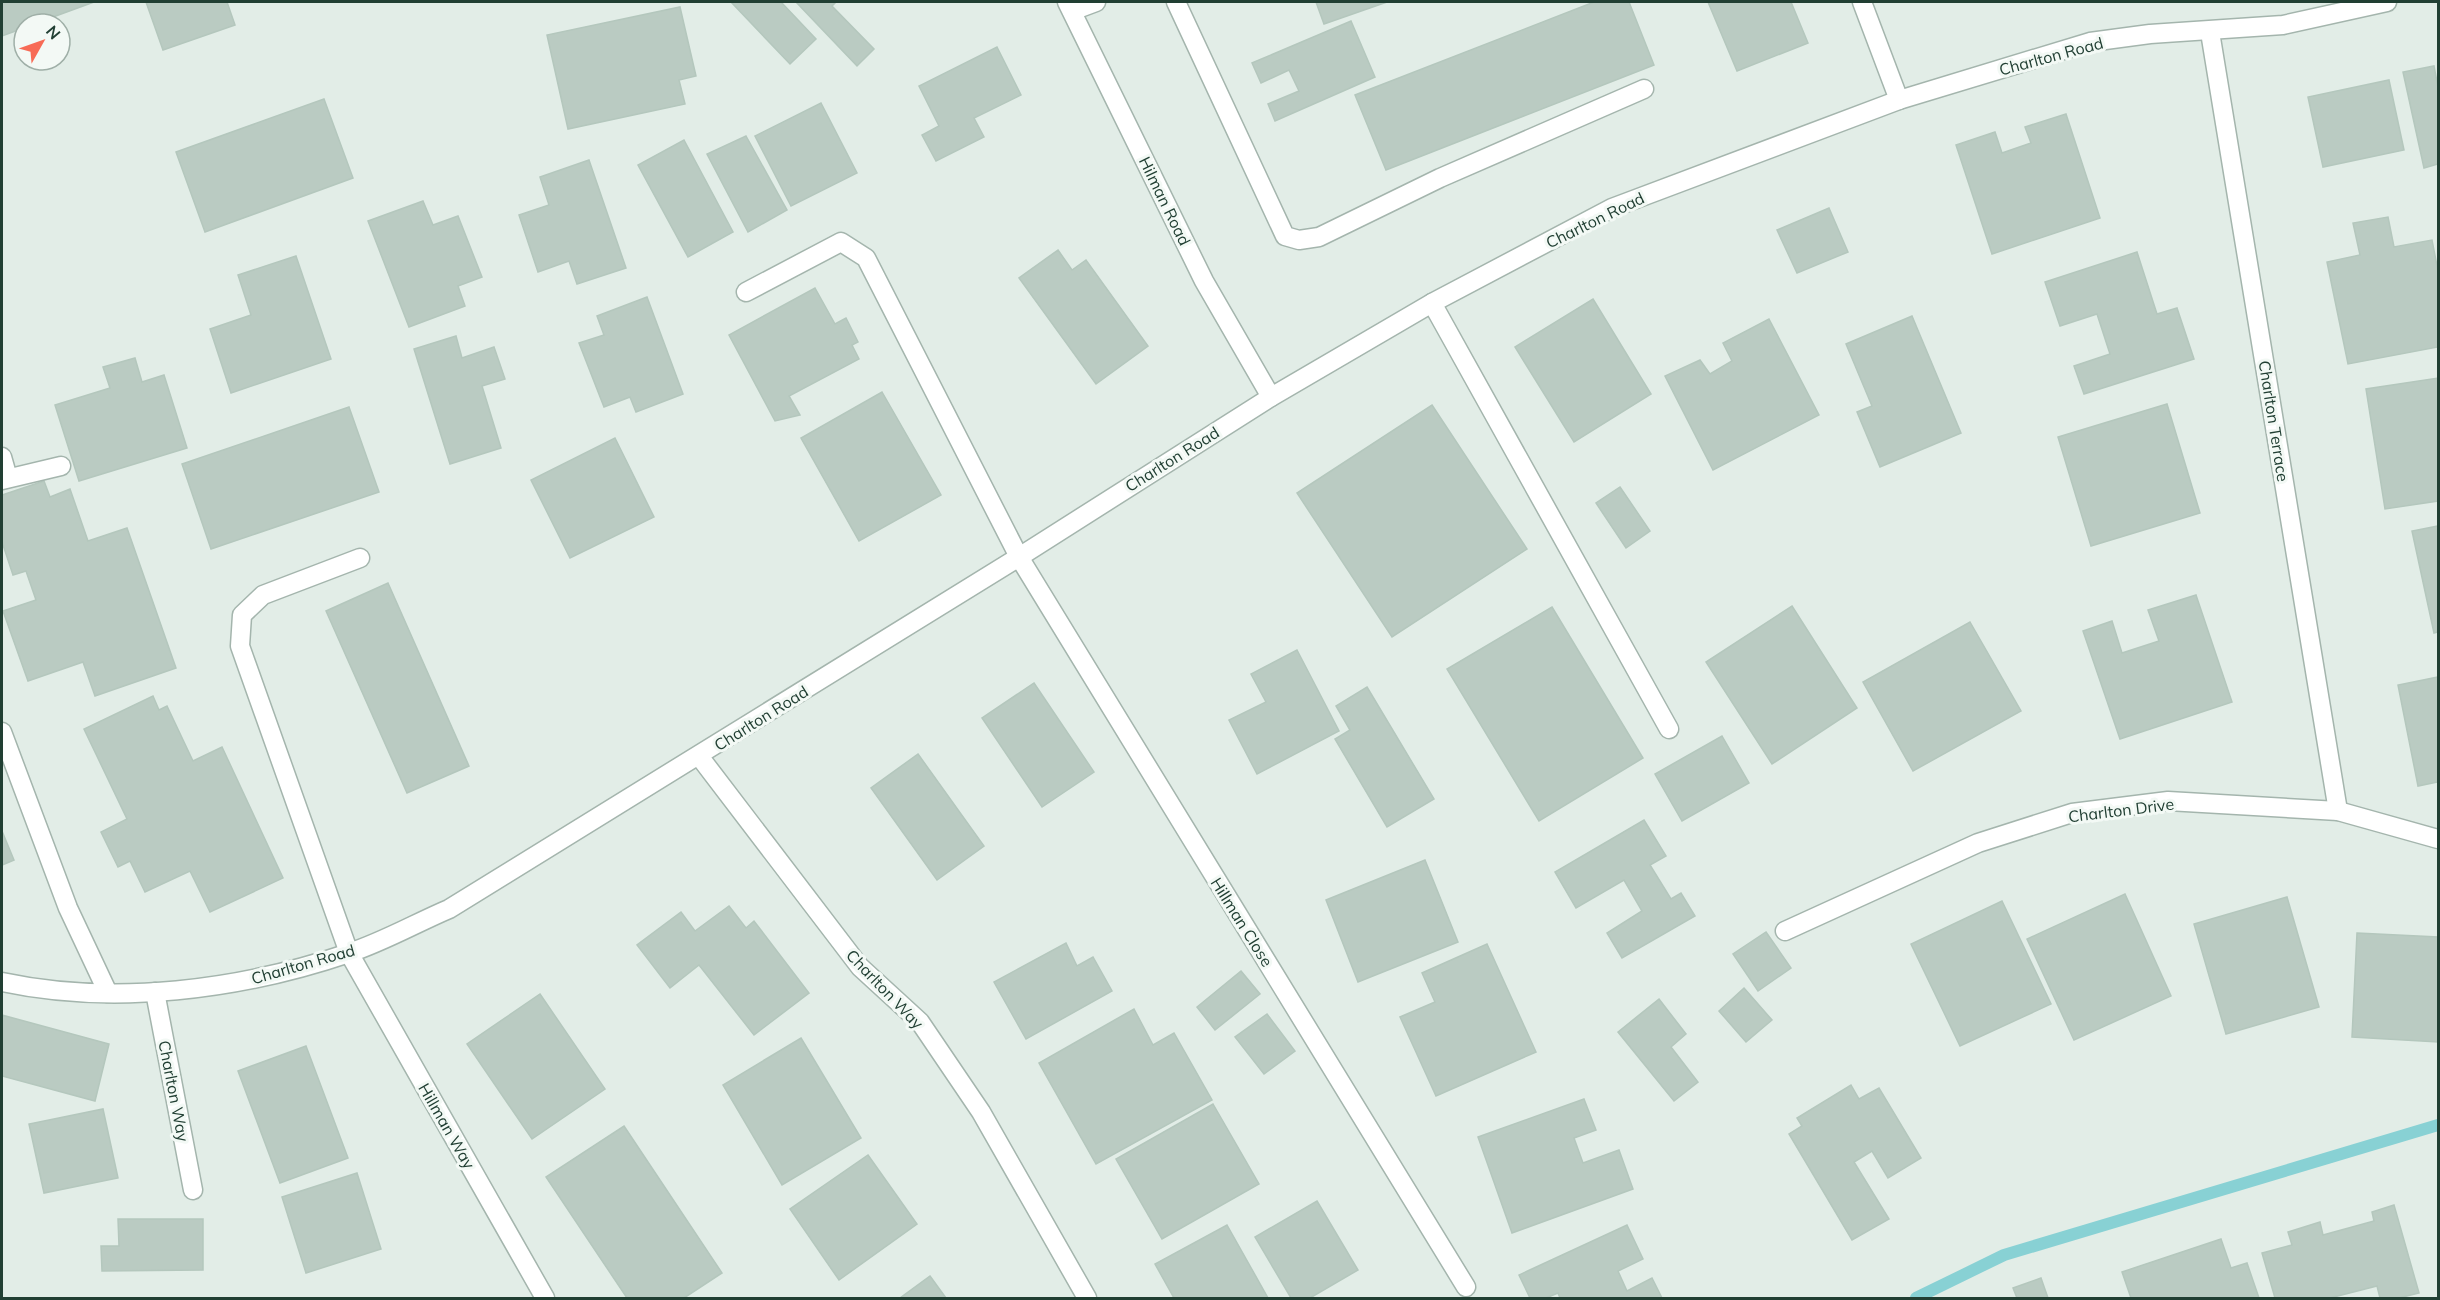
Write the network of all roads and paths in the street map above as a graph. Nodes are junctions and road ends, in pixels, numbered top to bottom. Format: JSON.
{"nodes":[{"id":1,"x":1096,"y":2,"type":"edge"},
{"id":2,"x":1176,"y":2,"type":"edge"},
{"id":3,"x":1862,"y":2,"type":"edge"},
{"id":4,"x":2387,"y":2,"type":"edge"},
{"id":5,"x":2359,"y":4,"type":"edge"},
{"id":6,"x":1069,"y":6,"type":"edge"},
{"id":7,"x":2210,"y":32,"type":"junction"},
{"id":8,"x":1644,"y":89,"type":"dead end"},
{"id":9,"x":1899,"y":100,"type":"junction"},
{"id":10,"x":746,"y":291,"type":"dead end"},
{"id":11,"x":1432,"y":303,"type":"junction"},
{"id":12,"x":1271,"y":397,"type":"junction"},
{"id":13,"x":2,"y":457,"type":"edge"},
{"id":14,"x":61,"y":466,"type":"dead end"},
{"id":15,"x":5,"y":479,"type":"edge"},
{"id":16,"x":1019,"y":557,"type":"junction"},
{"id":17,"x":360,"y":558,"type":"dead end"},
{"id":18,"x":1669,"y":729,"type":"dead end"},
{"id":19,"x":2,"y":732,"type":"edge"},
{"id":20,"x":699,"y":756,"type":"junction"},
{"id":21,"x":2338,"y":811,"type":"junction"},
{"id":22,"x":2439,"y":839,"type":"edge"},
{"id":23,"x":1785,"y":931,"type":"dead end"},
{"id":24,"x":349,"y":953,"type":"junction"},
{"id":25,"x":2,"y":982,"type":"edge"},
{"id":26,"x":155,"y":992,"type":"junction"},
{"id":27,"x":108,"y":993,"type":"junction"},
{"id":28,"x":193,"y":1190,"type":"dead end"},
{"id":29,"x":1466,"y":1287,"type":"dead end"},
{"id":30,"x":545,"y":1299,"type":"edge"},
{"id":31,"x":1087,"y":1299,"type":"edge"}],
"edges":[{"from":1,"to":6,"type":"street"},
{"from":2,"to":8,"type":"street"},
{"from":3,"to":9,"type":"street"},
{"from":4,"to":5,"type":"street","name":"Charlton Road"},
{"from":5,"to":7,"type":"street","name":"Charlton Road"},
{"from":6,"to":12,"type":"street","name":"Hilman Road"},
{"from":7,"to":9,"type":"street","name":"Charlton Road"},
{"from":7,"to":21,"type":"street","name":"Charlton Terrace"},
{"from":9,"to":11,"type":"street","name":"Charlton Road"},
{"from":10,"to":16,"type":"street","name":"Hillman Close"},
{"from":11,"to":12,"type":"street","name":"Charlton Road"},
{"from":11,"to":18,"type":"street"},
{"from":12,"to":16,"type":"street","name":"Charlton Road"},
{"from":13,"to":15,"type":"street"},
{"from":14,"to":15,"type":"street"},
{"from":16,"to":20,"type":"street","name":"Charlton Road"},
{"from":16,"to":29,"type":"street","name":"Hillman Close"},
{"from":17,"to":24,"type":"street","name":"Hillman Way"},
{"from":19,"to":27,"type":"street"},
{"from":20,"to":24,"type":"street","name":"Charlton Road"},
{"from":20,"to":31,"type":"street","name":"Charlton Way"},
{"from":21,"to":22,"type":"street","name":"Charlton Drive"},
{"from":21,"to":23,"type":"street","name":"Charlton Drive"},
{"from":24,"to":26,"type":"street","name":"Charlton Road"},
{"from":24,"to":30,"type":"street","name":"Hillman Way"},
{"from":25,"to":27,"type":"street","name":"Charlton Road"},
{"from":26,"to":27,"type":"street","name":"Charlton Road"},
{"from":26,"to":28,"type":"street","name":"Charlton Way"}]}
